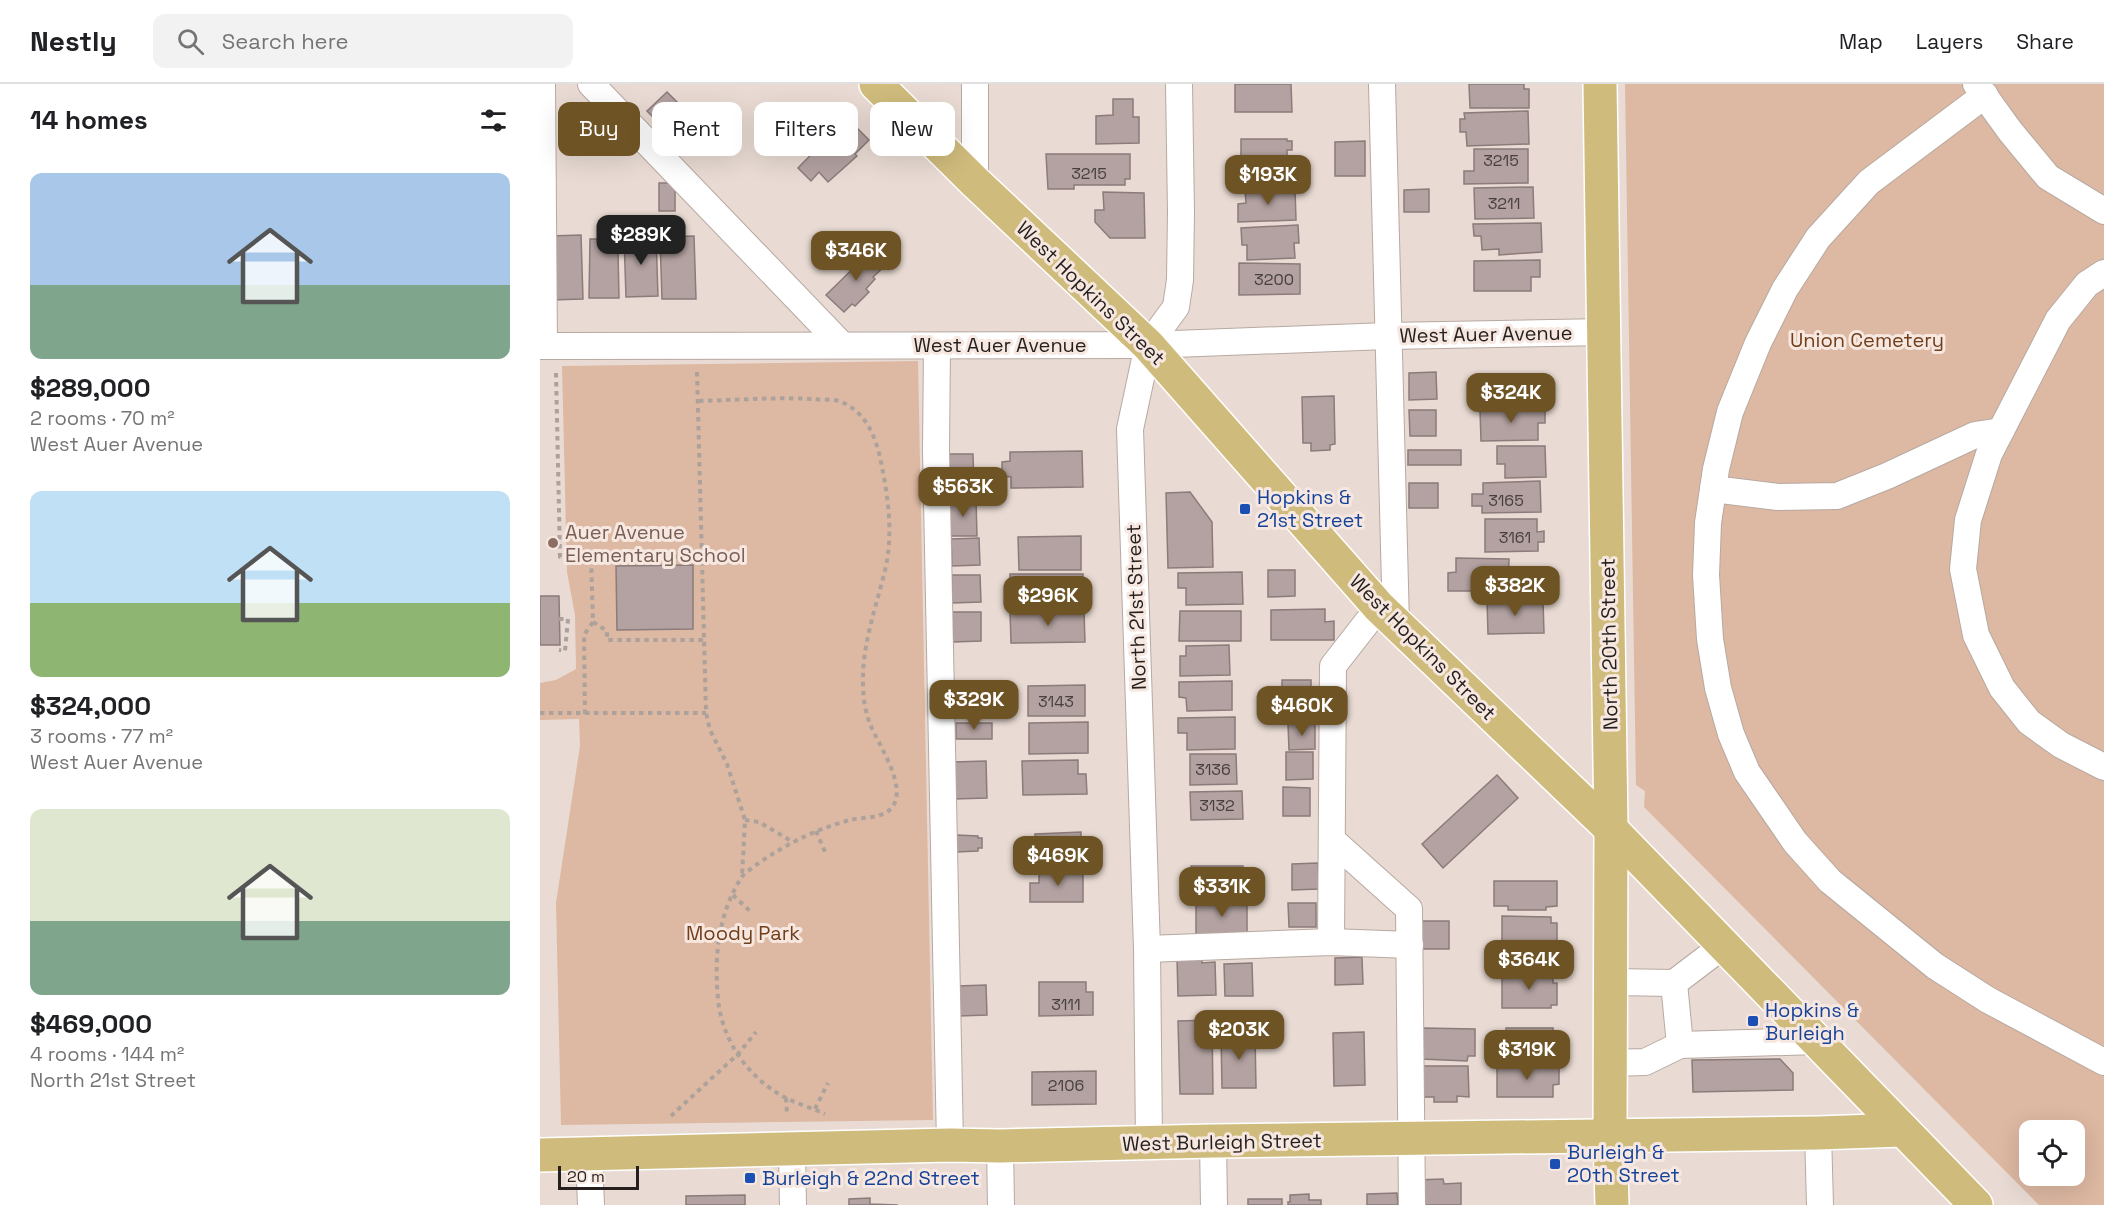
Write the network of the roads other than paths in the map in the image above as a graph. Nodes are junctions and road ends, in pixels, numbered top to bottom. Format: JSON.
{"nodes":[{"id":1,"x":542,"y":84,"type":"edge"},
{"id":2,"x":591,"y":84,"type":"edge"},
{"id":3,"x":876,"y":84,"type":"edge"},
{"id":4,"x":975,"y":84,"type":"edge"},
{"id":5,"x":1179,"y":84,"type":"edge"},
{"id":6,"x":1382,"y":84,"type":"edge"},
{"id":7,"x":1600,"y":84,"type":"edge"},
{"id":8,"x":1980,"y":90,"type":"edge"},
{"id":9,"x":975,"y":182,"type":"junction"},
{"id":10,"x":2104,"y":211,"type":"edge"},
{"id":11,"x":2104,"y":273,"type":"edge"},
{"id":12,"x":1605,"y":332,"type":"junction"},
{"id":13,"x":1387,"y":336,"type":"junction"},
{"id":14,"x":842,"y":345,"type":"junction"},
{"id":15,"x":1148,"y":345,"type":"junction"},
{"id":16,"x":542,"y":346,"type":"edge"},
{"id":17,"x":937,"y":346,"type":"junction"},
{"id":18,"x":2001,"y":431,"type":"junction"},
{"id":19,"x":1713,"y":489,"type":"junction"},
{"id":20,"x":1387,"y":615,"type":"junction"},
{"id":21,"x":2104,"y":767,"type":"edge"},
{"id":22,"x":1611,"y":829,"type":"junction"},
{"id":23,"x":1332,"y":840,"type":"junction"},
{"id":24,"x":1331,"y":942,"type":"junction"},
{"id":25,"x":1410,"y":945,"type":"junction"},
{"id":26,"x":1724,"y":945,"type":"junction"},
{"id":27,"x":1147,"y":949,"type":"junction"},
{"id":28,"x":1611,"y":982,"type":"junction"},
{"id":29,"x":1674,"y":983,"type":"junction"},
{"id":30,"x":1817,"y":1041,"type":"junction"},
{"id":31,"x":1680,"y":1045,"type":"junction"},
{"id":32,"x":2104,"y":1062,"type":"edge"},
{"id":33,"x":1611,"y":1063,"type":"junction"},
{"id":34,"x":1903,"y":1130,"type":"junction"},
{"id":35,"x":1818,"y":1133,"type":"junction"},
{"id":36,"x":1610,"y":1137,"type":"junction"},
{"id":37,"x":1411,"y":1139,"type":"junction"},
{"id":38,"x":1213,"y":1141,"type":"junction"},
{"id":39,"x":1149,"y":1142,"type":"junction"},
{"id":40,"x":950,"y":1145,"type":"junction"},
{"id":41,"x":1000,"y":1146,"type":"junction"},
{"id":42,"x":792,"y":1150,"type":"junction"},
{"id":43,"x":589,"y":1154,"type":"junction"},
{"id":44,"x":540,"y":1155,"type":"edge"},
{"id":45,"x":591,"y":1205,"type":"edge"},
{"id":46,"x":793,"y":1205,"type":"edge"},
{"id":47,"x":1001,"y":1205,"type":"edge"},
{"id":48,"x":1214,"y":1205,"type":"edge"},
{"id":49,"x":1412,"y":1205,"type":"edge"},
{"id":50,"x":1612,"y":1205,"type":"edge"},
{"id":51,"x":1820,"y":1205,"type":"edge"},
{"id":52,"x":1976,"y":1205,"type":"edge"}],
"edges":[{"from":1,"to":16,"type":"street"},
{"from":2,"to":14,"type":"street"},
{"from":3,"to":9,"type":"main road","name":"West Hopkins Street"},
{"from":4,"to":9,"type":"street"},
{"from":5,"to":15,"type":"street","name":"North 21st Street"},
{"from":6,"to":13,"type":"street"},
{"from":7,"to":12,"type":"main road","name":"North 20th Street"},
{"from":8,"to":10,"type":"street"},
{"from":8,"to":19,"type":"street"},
{"from":9,"to":15,"type":"main road","name":"West Hopkins Street"},
{"from":11,"to":18,"type":"street"},
{"from":12,"to":13,"type":"street","name":"West Auer Avenue"},
{"from":12,"to":22,"type":"main road","name":"North 20th Street"},
{"from":13,"to":15,"type":"street","name":"West Auer Avenue"},
{"from":13,"to":20,"type":"street"},
{"from":14,"to":16,"type":"street","name":"West Auer Avenue"},
{"from":14,"to":17,"type":"street","name":"West Auer Avenue"},
{"from":15,"to":17,"type":"street","name":"West Auer Avenue"},
{"from":15,"to":20,"type":"main road","name":"West Hopkins Street"},
{"from":15,"to":27,"type":"street","name":"North 21st Street"},
{"from":17,"to":40,"type":"street"},
{"from":18,"to":19,"type":"street"},
{"from":18,"to":21,"type":"street"},
{"from":19,"to":32,"type":"street"},
{"from":20,"to":22,"type":"main road","name":"West Hopkins Street"},
{"from":20,"to":23,"type":"street"},
{"from":22,"to":26,"type":"main road","name":"West Hopkins Street"},
{"from":22,"to":28,"type":"main road","name":"North 20th Street"},
{"from":23,"to":24,"type":"street"},
{"from":23,"to":25,"type":"street"},
{"from":24,"to":25,"type":"street"},
{"from":24,"to":27,"type":"street"},
{"from":25,"to":37,"type":"street"},
{"from":26,"to":29,"type":"street"},
{"from":26,"to":30,"type":"main road","name":"West Hopkins Street"},
{"from":27,"to":39,"type":"street","name":"North 21st Street"},
{"from":28,"to":29,"type":"street"},
{"from":28,"to":33,"type":"main road","name":"North 20th Street"},
{"from":29,"to":31,"type":"street"},
{"from":30,"to":31,"type":"street"},
{"from":30,"to":34,"type":"main road","name":"West Hopkins Street"},
{"from":31,"to":33,"type":"street"},
{"from":33,"to":36,"type":"main road","name":"North 20th Street"},
{"from":34,"to":35,"type":"main road","name":"West Burleigh Street"},
{"from":34,"to":52,"type":"main road","name":"West Hopkins Street"},
{"from":35,"to":36,"type":"main road","name":"West Burleigh Street"},
{"from":35,"to":51,"type":"street"},
{"from":36,"to":37,"type":"main road","name":"West Burleigh Street"},
{"from":36,"to":50,"type":"main road","name":"North 20th Street"},
{"from":37,"to":38,"type":"main road","name":"West Burleigh Street"},
{"from":37,"to":49,"type":"street"},
{"from":38,"to":39,"type":"main road","name":"West Burleigh Street"},
{"from":38,"to":48,"type":"street"},
{"from":39,"to":41,"type":"main road","name":"West Burleigh Street"},
{"from":40,"to":41,"type":"main road","name":"West Burleigh Street"},
{"from":40,"to":42,"type":"main road","name":"West Burleigh Street"},
{"from":41,"to":47,"type":"street"},
{"from":42,"to":43,"type":"main road","name":"West Burleigh Street"},
{"from":42,"to":46,"type":"street"},
{"from":43,"to":44,"type":"main road","name":"West Burleigh Street"},
{"from":43,"to":45,"type":"street"}]}
